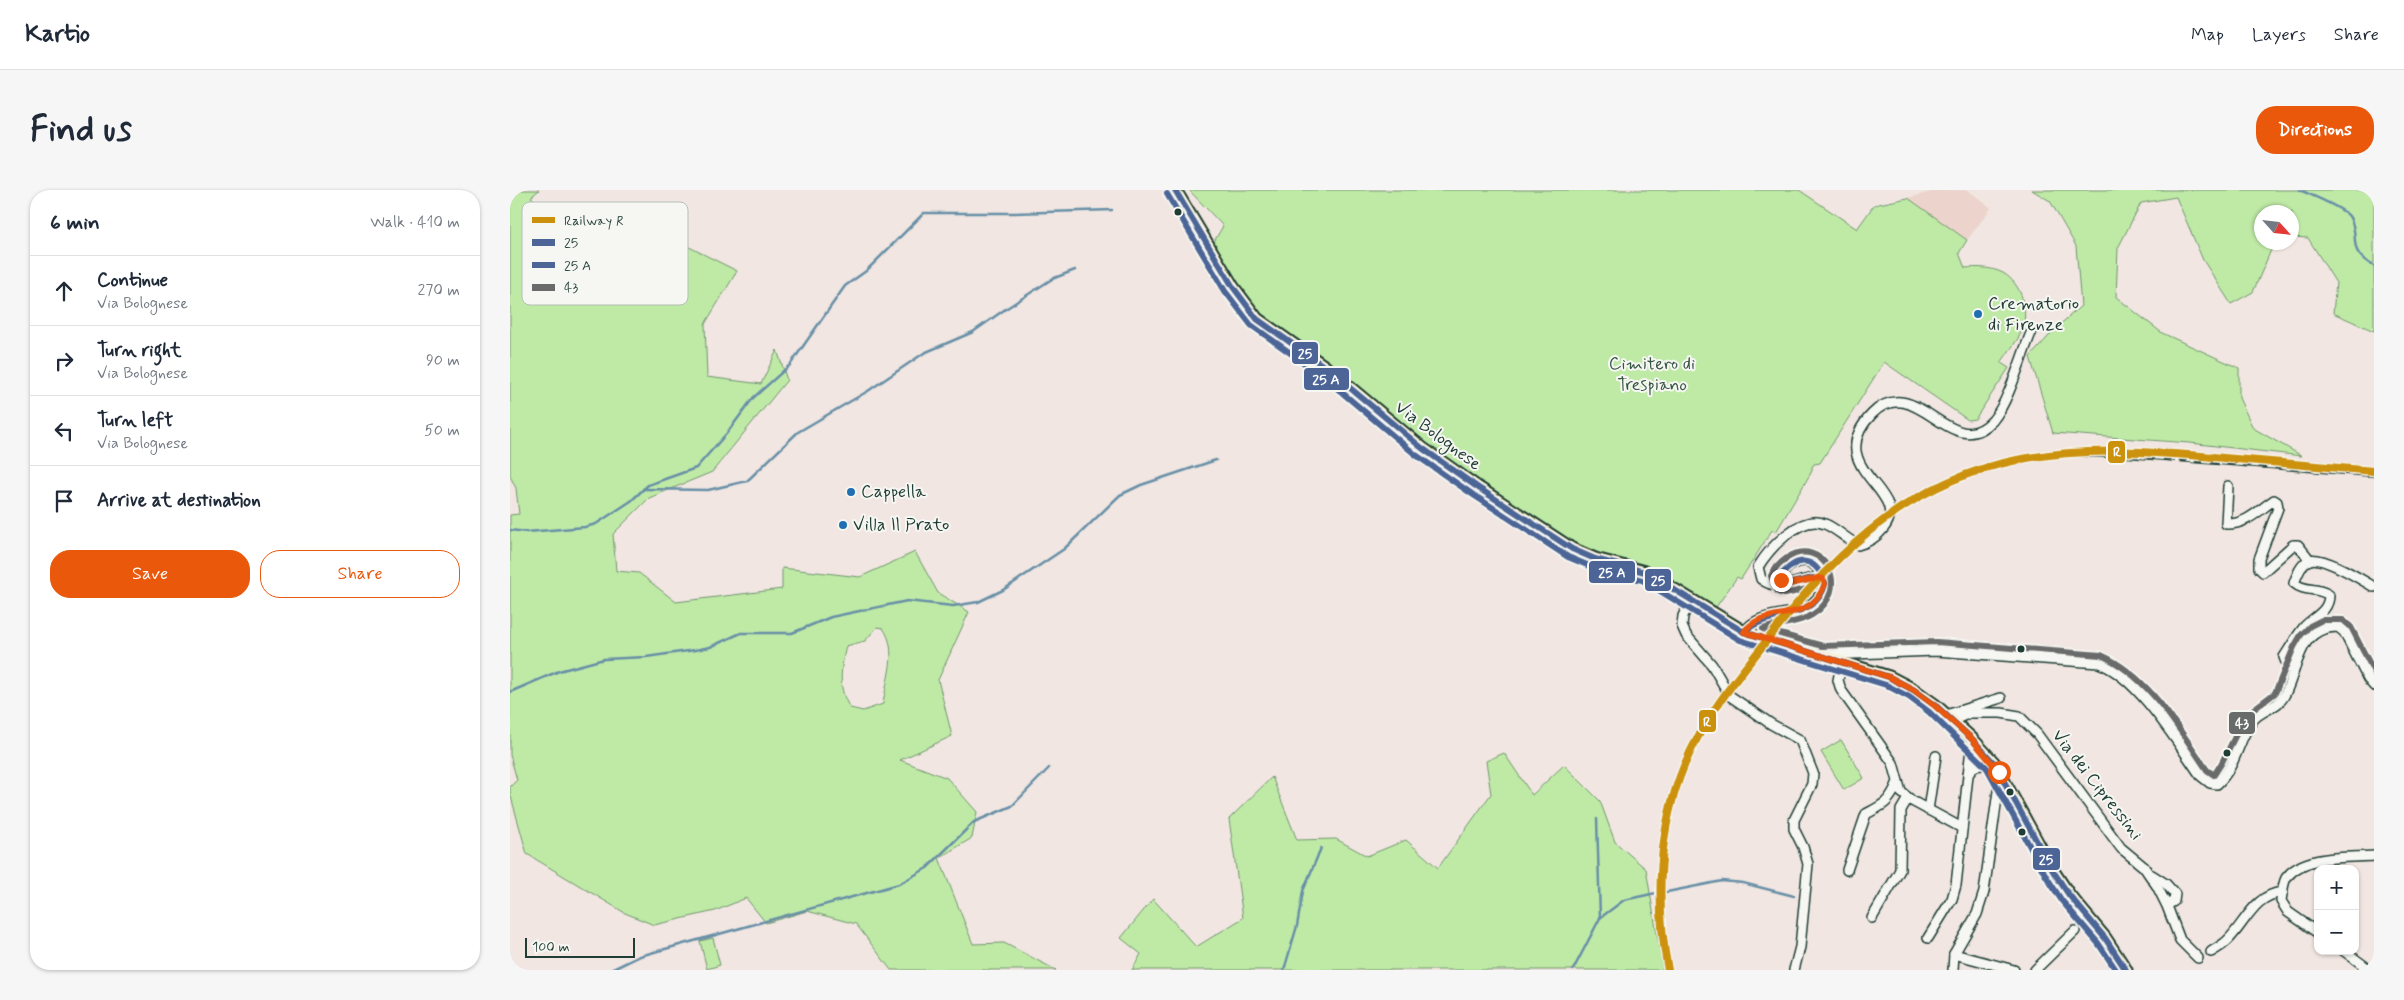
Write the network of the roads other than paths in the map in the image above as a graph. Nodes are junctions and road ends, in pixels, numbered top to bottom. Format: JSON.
{"nodes":[{"id":1,"x":1175,"y":190,"type":"edge"},
{"id":2,"x":2031,"y":333,"type":"dead end"},
{"id":3,"x":2228,"y":486,"type":"dead end"},
{"id":4,"x":2310,"y":560,"type":"junction"},
{"id":5,"x":1823,"y":579,"type":"junction"},
{"id":6,"x":1784,"y":585,"type":"junction"},
{"id":7,"x":2374,"y":587,"type":"edge"},
{"id":8,"x":1691,"y":600,"type":"junction"},
{"id":9,"x":1744,"y":632,"type":"junction"},
{"id":10,"x":1822,"y":655,"type":"junction"},
{"id":11,"x":1842,"y":662,"type":"junction"},
{"id":12,"x":2293,"y":668,"type":"junction"},
{"id":13,"x":2374,"y":686,"type":"edge"},
{"id":14,"x":2001,"y":698,"type":"dead end"},
{"id":15,"x":1949,"y":718,"type":"junction"},
{"id":16,"x":1972,"y":739,"type":"junction"},
{"id":17,"x":1936,"y":756,"type":"dead end"},
{"id":18,"x":1994,"y":763,"type":"junction"},
{"id":19,"x":1968,"y":774,"type":"junction"},
{"id":20,"x":2004,"y":780,"type":"junction"},
{"id":21,"x":1897,"y":784,"type":"junction"},
{"id":22,"x":1908,"y":798,"type":"junction"},
{"id":23,"x":1928,"y":810,"type":"junction"},
{"id":24,"x":1962,"y":828,"type":"junction"},
{"id":25,"x":2374,"y":856,"type":"edge"},
{"id":26,"x":1847,"y":870,"type":"dead end"},
{"id":27,"x":2283,"y":892,"type":"junction"},
{"id":28,"x":1872,"y":918,"type":"dead end"},
{"id":29,"x":2314,"y":930,"type":"edge"},
{"id":30,"x":2075,"y":931,"type":"dead end"},
{"id":31,"x":1928,"y":938,"type":"dead end"},
{"id":32,"x":2212,"y":952,"type":"dead end"},
{"id":33,"x":1954,"y":954,"type":"junction"},
{"id":34,"x":2349,"y":955,"type":"edge"},
{"id":35,"x":2198,"y":958,"type":"dead end"},
{"id":36,"x":1794,"y":970,"type":"edge"},
{"id":37,"x":1953,"y":970,"type":"edge"},
{"id":38,"x":2014,"y":970,"type":"edge"},
{"id":39,"x":2035,"y":970,"type":"edge"},
{"id":40,"x":2126,"y":970,"type":"edge"},
{"id":41,"x":2370,"y":970,"type":"edge"}],
"edges":[{"from":1,"to":8,"type":"main road","name":"Via Bolognese"},
{"from":2,"to":6,"type":"street"},
{"from":3,"to":4,"type":"street"},
{"from":4,"to":7,"type":"street"},
{"from":4,"to":12,"type":"street"},
{"from":5,"to":6,"type":"street"},
{"from":5,"to":6,"type":"street"},
{"from":5,"to":9,"type":"street"},
{"from":8,"to":9,"type":"main road","name":"Via Bolognese"},
{"from":8,"to":36,"type":"street"},
{"from":9,"to":10,"type":"main road","name":"Via Bolognese"},
{"from":10,"to":11,"type":"main road","name":"Via Bolognese"},
{"from":10,"to":12,"type":"street"},
{"from":11,"to":15,"type":"main road","name":"Via Bolognese"},
{"from":11,"to":21,"type":"street"},
{"from":12,"to":13,"type":"street"},
{"from":14,"to":15,"type":"street"},
{"from":15,"to":16,"type":"main road","name":"Via Bolognese"},
{"from":15,"to":35,"type":"street","name":"Via dei Cipressini"},
{"from":16,"to":18,"type":"main road","name":"Via Bolognese"},
{"from":16,"to":19,"type":"street"},
{"from":17,"to":23,"type":"street"},
{"from":18,"to":19,"type":"street"},
{"from":18,"to":20,"type":"main road","name":"Via Bolognese"},
{"from":19,"to":24,"type":"street"},
{"from":20,"to":33,"type":"street"},
{"from":20,"to":40,"type":"main road","name":"Via Bolognese"},
{"from":21,"to":22,"type":"street"},
{"from":21,"to":26,"type":"street"},
{"from":22,"to":23,"type":"street"},
{"from":22,"to":28,"type":"street"},
{"from":23,"to":24,"type":"street"},
{"from":24,"to":31,"type":"street"},
{"from":25,"to":27,"type":"street"},
{"from":27,"to":29,"type":"street"},
{"from":27,"to":32,"type":"street"},
{"from":30,"to":39,"type":"street"},
{"from":33,"to":37,"type":"street"},
{"from":33,"to":38,"type":"street"},
{"from":34,"to":41,"type":"street"}]}
